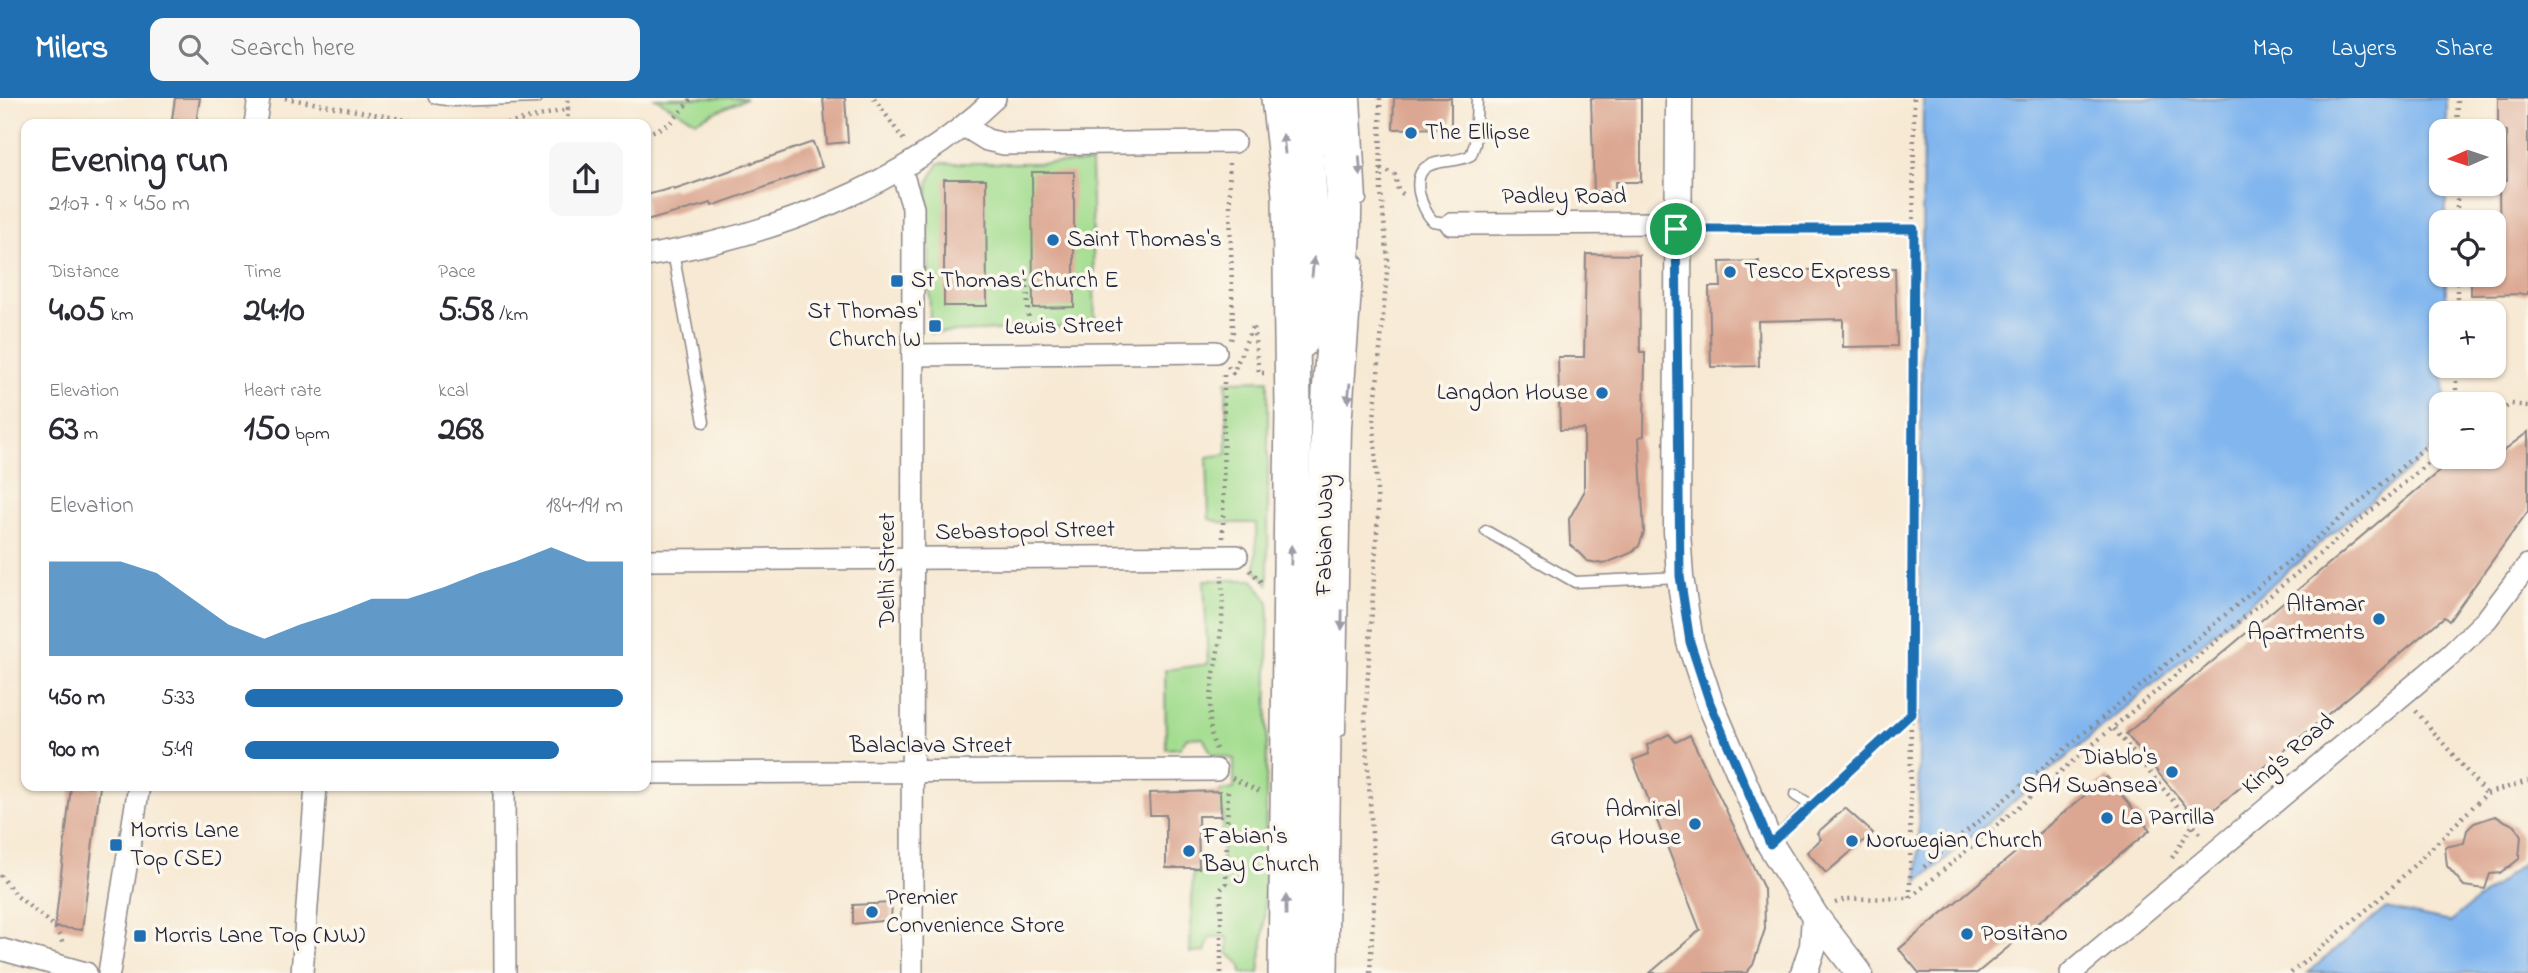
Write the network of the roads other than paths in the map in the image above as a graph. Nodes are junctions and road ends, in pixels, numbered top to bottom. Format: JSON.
{"nodes":[{"id":1,"x":259,"y":98,"type":"edge"},
{"id":2,"x":435,"y":98,"type":"edge"},
{"id":3,"x":537,"y":98,"type":"edge"},
{"id":4,"x":995,"y":98,"type":"edge"},
{"id":5,"x":1279,"y":98,"type":"edge"},
{"id":6,"x":1307,"y":98,"type":"edge"},
{"id":7,"x":1336,"y":98,"type":"edge"},
{"id":8,"x":1355,"y":98,"type":"edge"},
{"id":9,"x":1477,"y":98,"type":"edge"},
{"id":10,"x":1679,"y":98,"type":"edge"},
{"id":11,"x":256,"y":119,"type":"edge"},
{"id":12,"x":966,"y":127,"type":"junction"},
{"id":13,"x":1234,"y":142,"type":"dead end"},
{"id":14,"x":909,"y":163,"type":"junction"},
{"id":15,"x":1360,"y":209,"type":"dead end"},
{"id":16,"x":1451,"y":224,"type":"joint"},
{"id":17,"x":1676,"y":226,"type":"junction"},
{"id":18,"x":1359,"y":249,"type":"dead end"},
{"id":19,"x":673,"y":252,"type":"junction"},
{"id":20,"x":651,"y":255,"type":"edge"},
{"id":21,"x":1216,"y":352,"type":"road end"},
{"id":22,"x":913,"y":355,"type":"junction"},
{"id":23,"x":1293,"y":408,"type":"junction"},
{"id":24,"x":704,"y":422,"type":"dead end"},
{"id":25,"x":1486,"y":531,"type":"dead end"},
{"id":26,"x":1237,"y":556,"type":"dead end"},
{"id":27,"x":651,"y":560,"type":"edge"},
{"id":28,"x":914,"y":560,"type":"junction"},
{"id":29,"x":2528,"y":565,"type":"edge"},
{"id":30,"x":1680,"y":576,"type":"junction"},
{"id":31,"x":1340,"y":737,"type":"dead end"},
{"id":32,"x":1216,"y":770,"type":"road end"},
{"id":33,"x":651,"y":773,"type":"edge"},
{"id":34,"x":914,"y":773,"type":"junction"},
{"id":35,"x":138,"y":791,"type":"edge"},
{"id":36,"x":316,"y":791,"type":"edge"},
{"id":37,"x":504,"y":791,"type":"edge"},
{"id":38,"x":1795,"y":795,"type":"dead end"},
{"id":39,"x":1770,"y":844,"type":"junction"},
{"id":40,"x":1815,"y":916,"type":"junction"},
{"id":41,"x":0,"y":949,"type":"edge"},
{"id":42,"x":86,"y":973,"type":"edge"},
{"id":43,"x":110,"y":973,"type":"edge"},
{"id":44,"x":302,"y":973,"type":"edge"},
{"id":45,"x":505,"y":973,"type":"edge"},
{"id":46,"x":912,"y":973,"type":"edge"},
{"id":47,"x":1286,"y":973,"type":"edge"},
{"id":48,"x":1320,"y":973,"type":"edge"},
{"id":49,"x":1804,"y":973,"type":"edge"},
{"id":50,"x":1859,"y":973,"type":"edge"},
{"id":51,"x":2071,"y":973,"type":"edge"}],
"edges":[{"from":1,"to":11,"type":"street"},
{"from":2,"to":3,"type":"lane"},
{"from":4,"to":12,"type":"street"},
{"from":23,"to":5,"type":"highway","name":"Fabian Way","one_way":true},
{"from":23,"to":6,"type":"street","one_way":true},
{"from":7,"to":48,"type":"highway","name":"Fabian Way"},
{"from":8,"to":15,"type":"lane","one_way":true},
{"from":9,"to":16,"type":"lane"},
{"from":10,"to":17,"type":"street"},
{"from":12,"to":13,"type":"street"},
{"from":12,"to":14,"type":"street"},
{"from":14,"to":19,"type":"street"},
{"from":14,"to":22,"type":"street","name":"Delhi Street"},
{"from":16,"to":17,"type":"street","name":"Padley Road"},
{"from":17,"to":30,"type":"street"},
{"from":18,"to":31,"type":"lane","one_way":true},
{"from":19,"to":20,"type":"street"},
{"from":19,"to":24,"type":"lane"},
{"from":21,"to":22,"type":"street","name":"Lewis Street"},
{"from":22,"to":28,"type":"street","name":"Delhi Street"},
{"from":47,"to":23,"type":"highway","name":"Fabian Way","one_way":true},
{"from":25,"to":30,"type":"lane"},
{"from":26,"to":28,"type":"street","name":"Sebastopol Street"},
{"from":27,"to":28,"type":"street","name":"Sebastopol Street"},
{"from":28,"to":34,"type":"street","name":"Delhi Street"},
{"from":29,"to":51,"type":"street","name":"King's Road"},
{"from":30,"to":39,"type":"street"},
{"from":32,"to":34,"type":"street","name":"Balaclava Street"},
{"from":33,"to":34,"type":"street","name":"Balaclava Street"},
{"from":34,"to":46,"type":"street","name":"Delhi Street"},
{"from":35,"to":43,"type":"street"},
{"from":36,"to":44,"type":"street"},
{"from":37,"to":45,"type":"street"},
{"from":38,"to":39,"type":"lane"},
{"from":39,"to":40,"type":"street"},
{"from":40,"to":49,"type":"street"},
{"from":40,"to":50,"type":"street"},
{"from":41,"to":42,"type":"street"}]}
